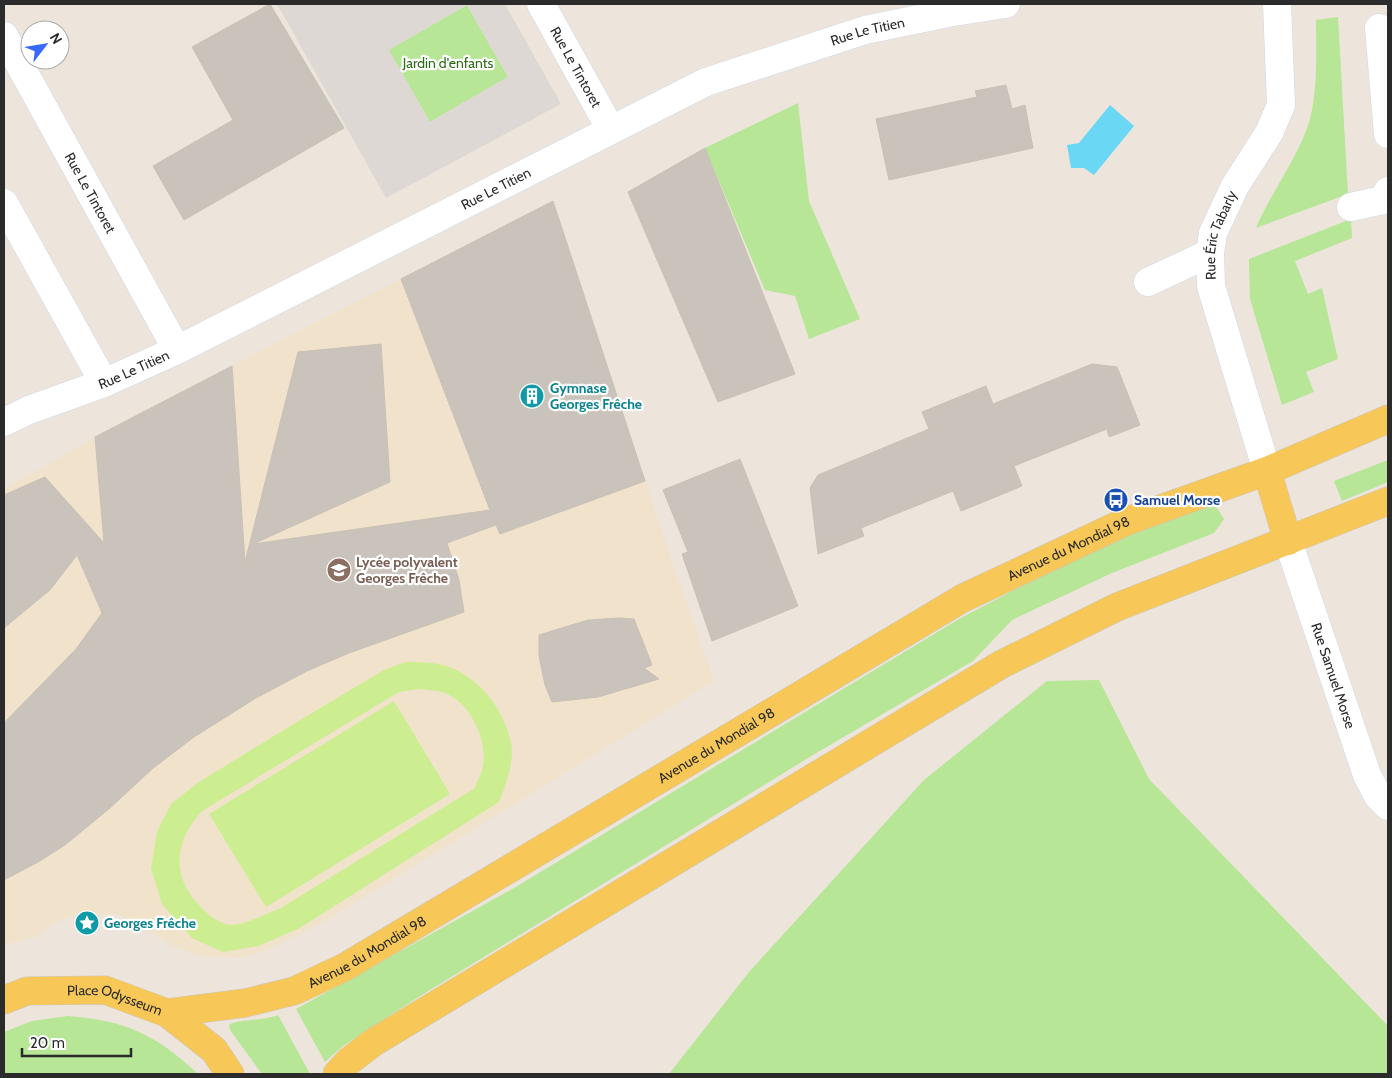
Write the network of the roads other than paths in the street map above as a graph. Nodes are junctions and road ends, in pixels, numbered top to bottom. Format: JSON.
{"nodes":[{"id":1,"x":541,"y":4,"type":"edge"},
{"id":2,"x":1006,"y":4,"type":"edge"},
{"id":3,"x":1276,"y":4,"type":"edge"},
{"id":4,"x":1379,"y":28,"type":"dead end"},
{"id":5,"x":4,"y":36,"type":"edge"},
{"id":6,"x":611,"y":130,"type":"junction"},
{"id":7,"x":1388,"y":134,"type":"edge"},
{"id":8,"x":1388,"y":190,"type":"edge"},
{"id":9,"x":4,"y":203,"type":"edge"},
{"id":10,"x":1351,"y":207,"type":"dead end"},
{"id":11,"x":1210,"y":253,"type":"junction"},
{"id":12,"x":1148,"y":282,"type":"dead end"},
{"id":13,"x":177,"y":350,"type":"junction"},
{"id":14,"x":104,"y":383,"type":"junction"},
{"id":15,"x":1388,"y":419,"type":"edge"},
{"id":16,"x":4,"y":422,"type":"edge"},
{"id":17,"x":1267,"y":471,"type":"junction"},
{"id":18,"x":1388,"y":501,"type":"edge"},
{"id":19,"x":1288,"y":541,"type":"junction"},
{"id":20,"x":1388,"y":806,"type":"edge"},
{"id":21,"x":4,"y":1000,"type":"edge"},
{"id":22,"x":167,"y":1013,"type":"junction"},
{"id":23,"x":230,"y":1074,"type":"edge"},
{"id":24,"x":337,"y":1074,"type":"edge"}],
"edges":[{"from":1,"to":6,"type":"street","name":"Rue Le Tintoret"},
{"from":2,"to":6,"type":"street","name":"Rue Le Titien"},
{"from":3,"to":11,"type":"street","name":"Rue Éric Tabarly"},
{"from":4,"to":7,"type":"street"},
{"from":5,"to":13,"type":"street","name":"Rue Le Tintoret"},
{"from":6,"to":13,"type":"street","name":"Rue Le Titien"},
{"from":8,"to":10,"type":"street"},
{"from":9,"to":14,"type":"street"},
{"from":11,"to":12,"type":"street"},
{"from":11,"to":17,"type":"street","name":"Rue Éric Tabarly"},
{"from":13,"to":14,"type":"street","name":"Rue Le Titien"},
{"from":14,"to":16,"type":"street","name":"Rue Le Titien"},
{"from":15,"to":17,"type":"main road","name":"Avenue du Mondial 98"},
{"from":17,"to":19,"type":"main road"},
{"from":17,"to":22,"type":"main road","name":"Avenue du Mondial 98"},
{"from":18,"to":19,"type":"main road"},
{"from":19,"to":20,"type":"street","name":"Rue Samuel Morse"},
{"from":19,"to":24,"type":"main road"},
{"from":21,"to":22,"type":"main road","name":"Place Odysseum"},
{"from":22,"to":23,"type":"main road","name":"Place Odysseum"}]}
